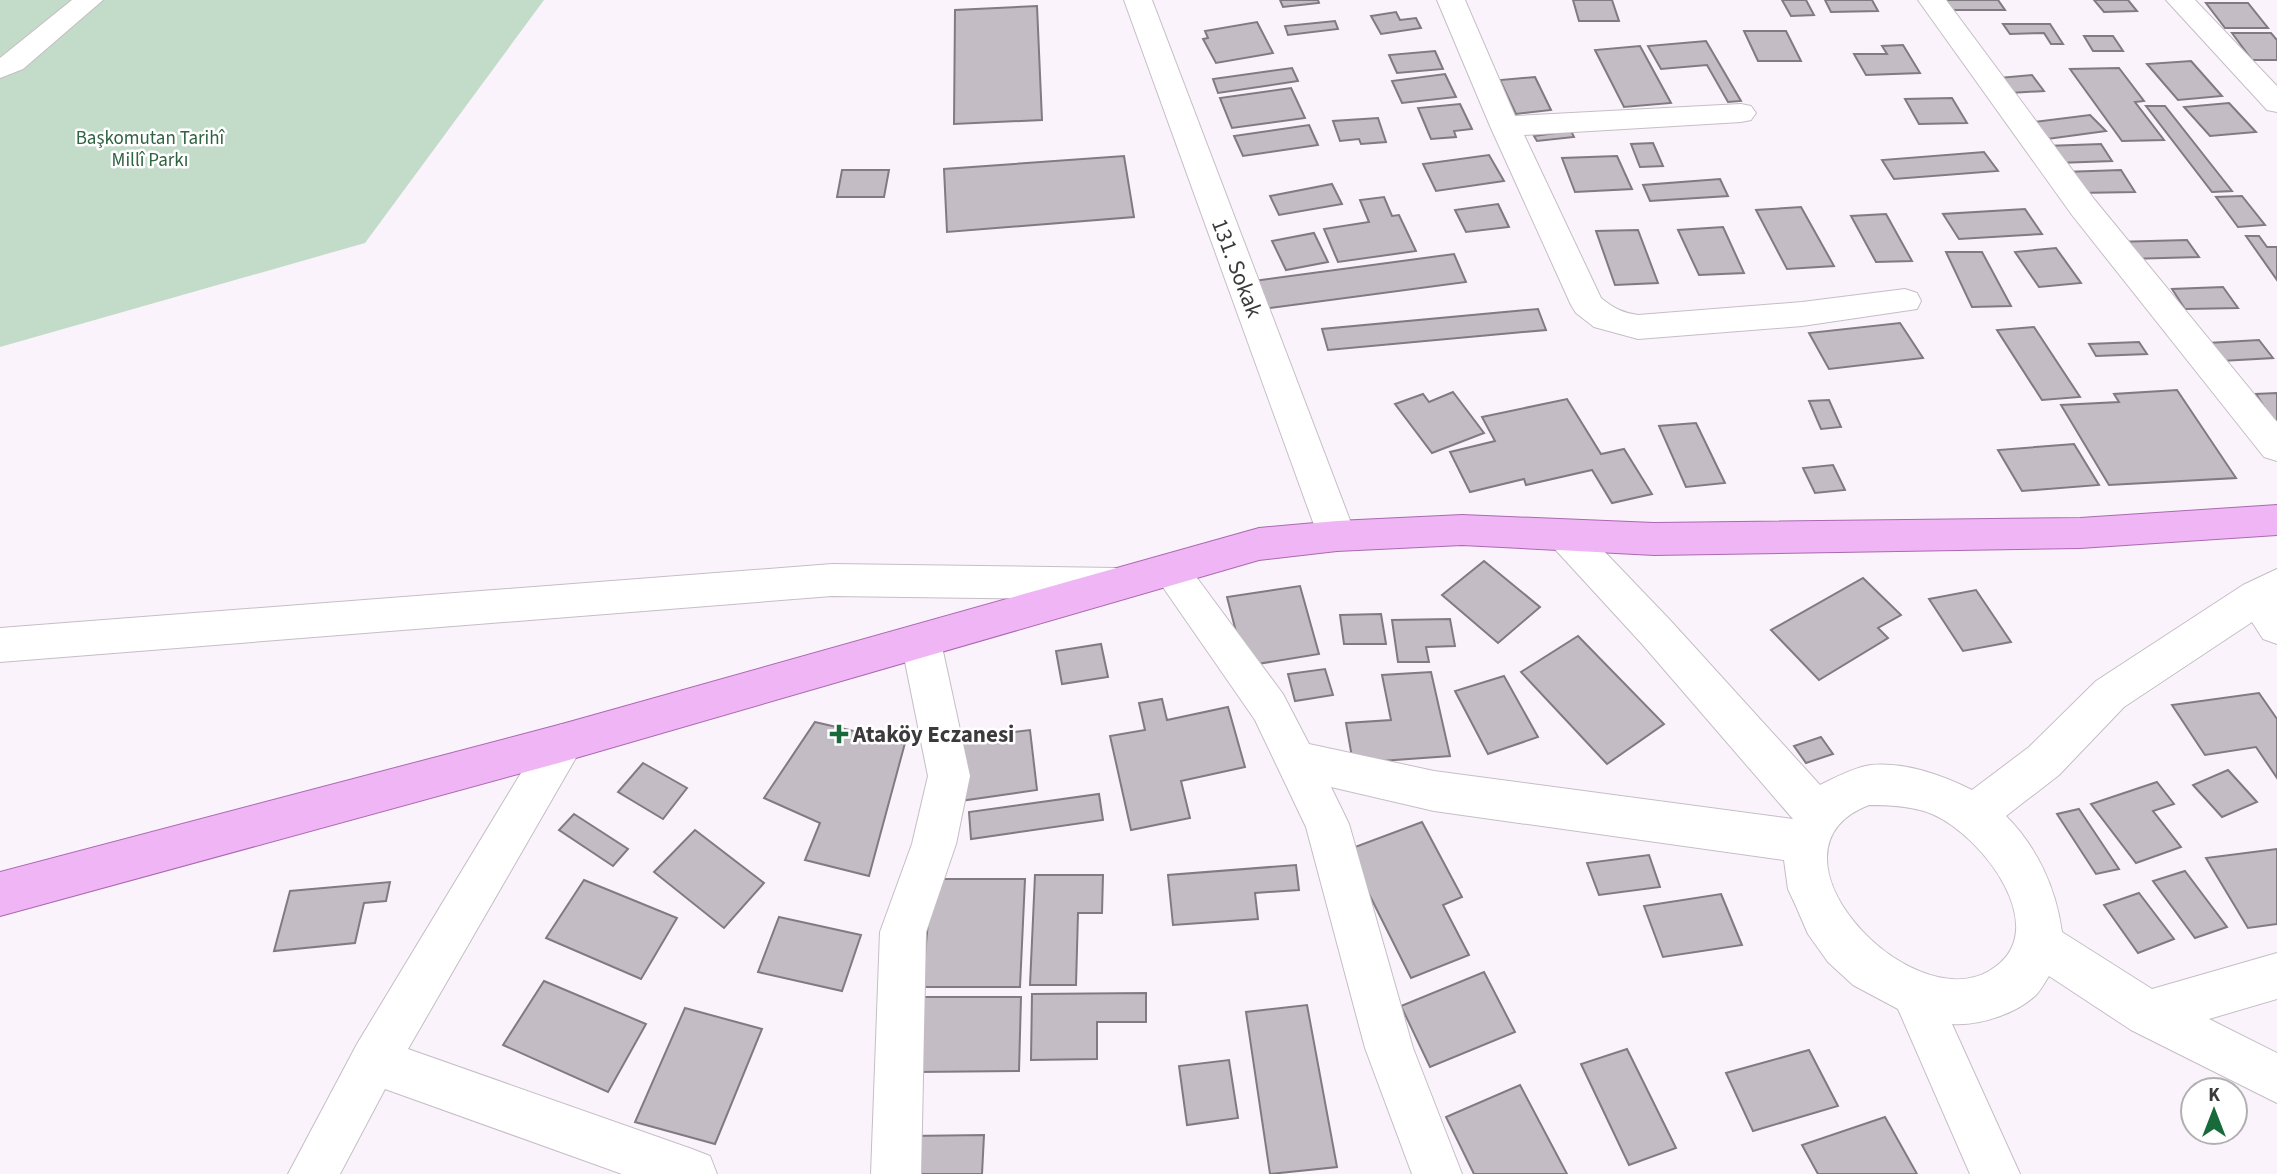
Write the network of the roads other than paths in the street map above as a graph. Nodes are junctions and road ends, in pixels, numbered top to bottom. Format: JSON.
{"nodes":[{"id":1,"x":89,"y":0,"type":"edge"},
{"id":2,"x":1138,"y":0,"type":"edge"},
{"id":3,"x":1451,"y":0,"type":"edge"},
{"id":4,"x":1931,"y":0,"type":"edge"},
{"id":5,"x":2180,"y":0,"type":"edge"},
{"id":6,"x":0,"y":69,"type":"edge"},
{"id":7,"x":2277,"y":103,"type":"edge"},
{"id":8,"x":1741,"y":113,"type":"dead end"},
{"id":9,"x":1505,"y":126,"type":"junction"},
{"id":10,"x":1905,"y":301,"type":"dead end"},
{"id":11,"x":2277,"y":447,"type":"edge"},
{"id":12,"x":2277,"y":520,"type":"edge"},
{"id":13,"x":1565,"y":535,"type":"junction"},
{"id":14,"x":1337,"y":536,"type":"junction"},
{"id":15,"x":1170,"y":570,"type":"junction"},
{"id":16,"x":1122,"y":584,"type":"junction"},
{"id":17,"x":2270,"y":603,"type":"edge"},
{"id":18,"x":920,"y":642,"type":"junction"},
{"id":19,"x":0,"y":645,"type":"edge"},
{"id":20,"x":562,"y":743,"type":"junction"},
{"id":21,"x":1295,"y":760,"type":"junction"},
{"id":22,"x":1973,"y":815,"type":"junction"},
{"id":23,"x":1812,"y":828,"type":"junction"},
{"id":24,"x":0,"y":894,"type":"edge"},
{"id":25,"x":2038,"y":943,"type":"junction"},
{"id":26,"x":2277,"y":976,"type":"edge"},
{"id":27,"x":1914,"y":993,"type":"junction"},
{"id":28,"x":2148,"y":1013,"type":"junction"},
{"id":29,"x":374,"y":1061,"type":"junction"},
{"id":30,"x":2277,"y":1079,"type":"edge"},
{"id":31,"x":313,"y":1174,"type":"edge"},
{"id":32,"x":692,"y":1174,"type":"edge"},
{"id":33,"x":896,"y":1174,"type":"edge"},
{"id":34,"x":1437,"y":1174,"type":"edge"},
{"id":35,"x":1995,"y":1174,"type":"edge"}],
"edges":[{"from":1,"to":6,"type":"street"},
{"from":2,"to":14,"type":"street","name":"131. Sokak"},
{"from":3,"to":9,"type":"street"},
{"from":4,"to":11,"type":"street"},
{"from":5,"to":7,"type":"street"},
{"from":8,"to":9,"type":"street"},
{"from":9,"to":10,"type":"street"},
{"from":12,"to":13,"type":"main road"},
{"from":13,"to":14,"type":"main road"},
{"from":13,"to":23,"type":"street"},
{"from":14,"to":15,"type":"main road"},
{"from":15,"to":16,"type":"main road"},
{"from":15,"to":21,"type":"street"},
{"from":16,"to":18,"type":"main road"},
{"from":16,"to":19,"type":"street"},
{"from":17,"to":22,"type":"street"},
{"from":18,"to":20,"type":"main road"},
{"from":18,"to":33,"type":"street"},
{"from":20,"to":24,"type":"main road"},
{"from":20,"to":29,"type":"street"},
{"from":21,"to":23,"type":"street"},
{"from":21,"to":34,"type":"street"},
{"from":22,"to":23,"type":"street"},
{"from":22,"to":25,"type":"street"},
{"from":23,"to":27,"type":"street"},
{"from":25,"to":27,"type":"street"},
{"from":25,"to":28,"type":"street"},
{"from":26,"to":28,"type":"street"},
{"from":27,"to":35,"type":"street"},
{"from":28,"to":30,"type":"street"},
{"from":29,"to":31,"type":"street"},
{"from":29,"to":32,"type":"street"}]}
